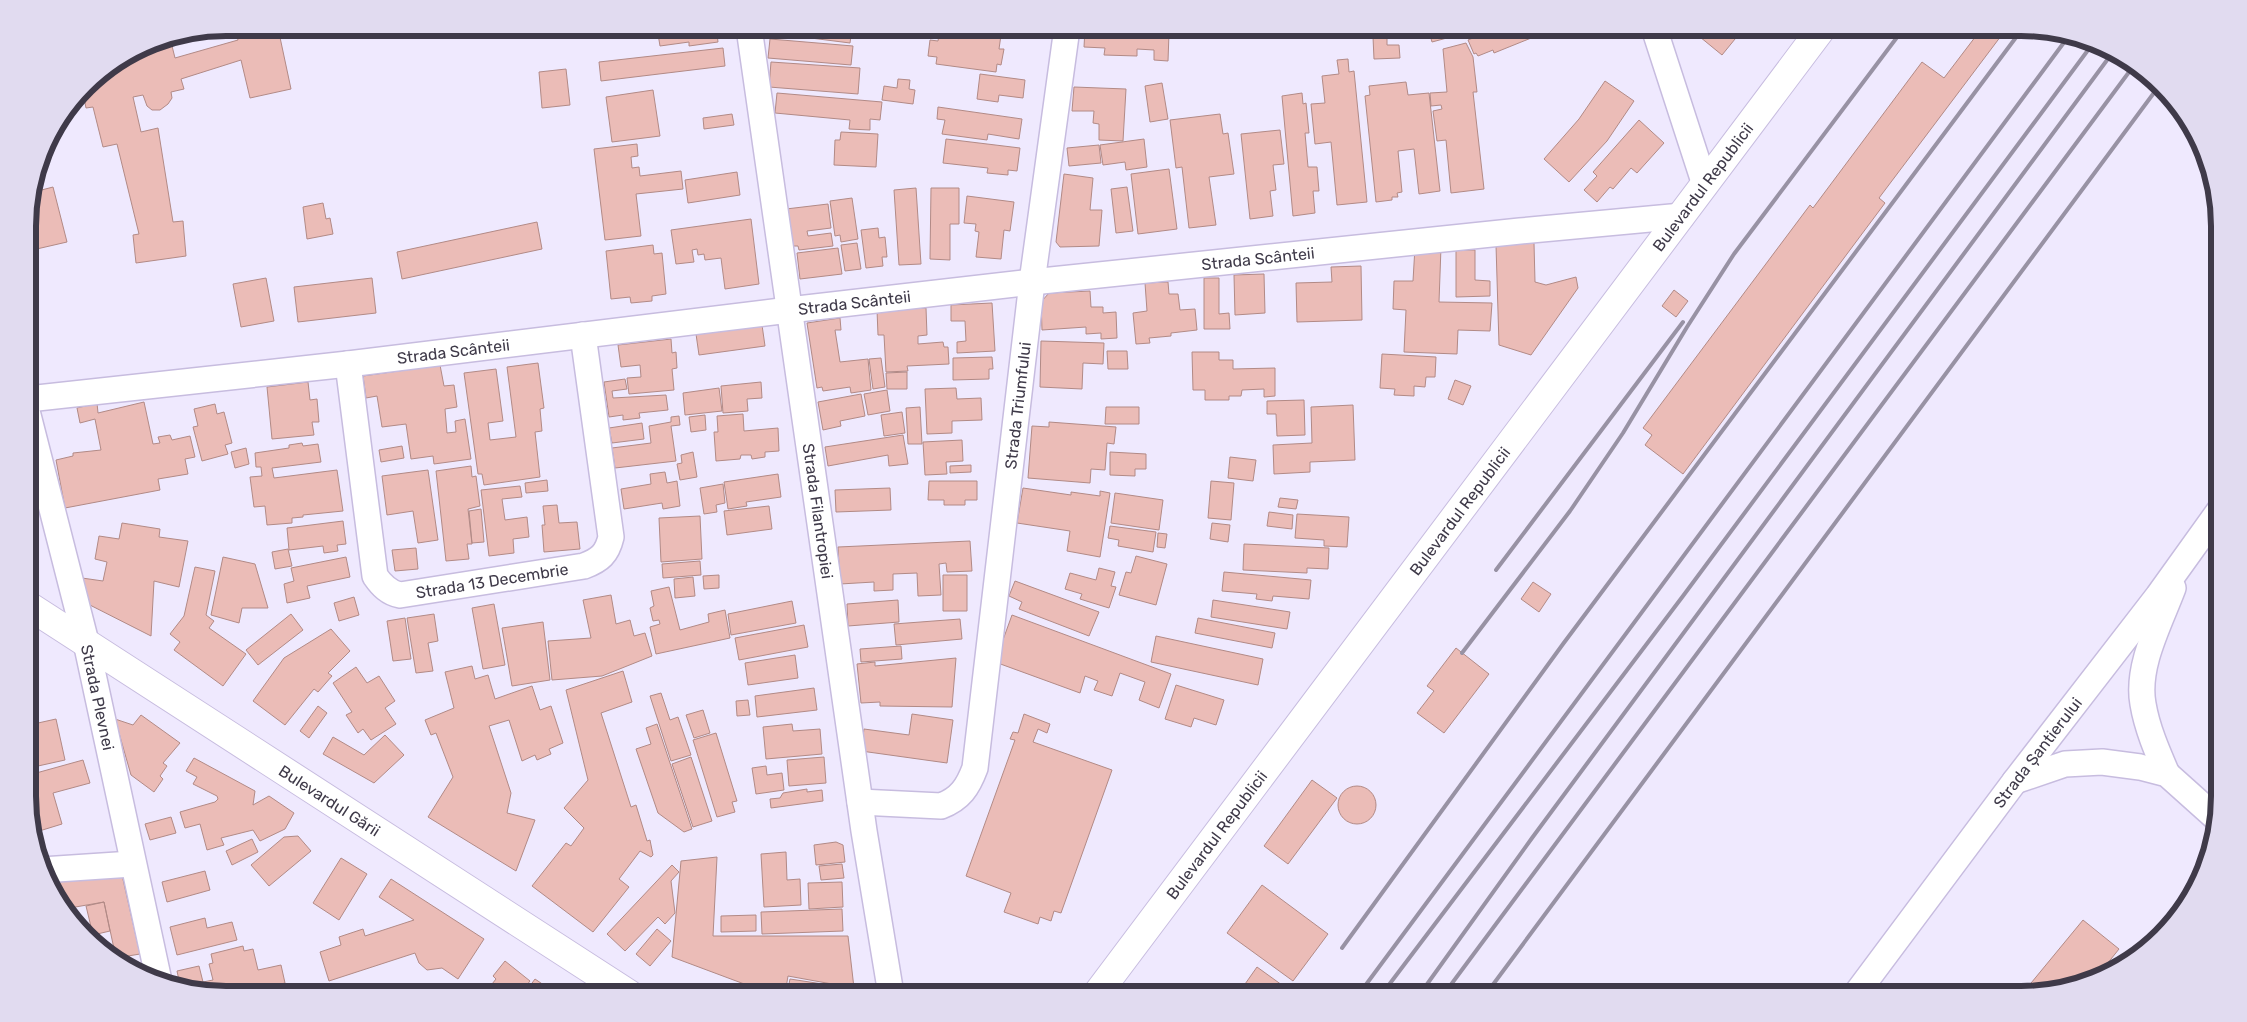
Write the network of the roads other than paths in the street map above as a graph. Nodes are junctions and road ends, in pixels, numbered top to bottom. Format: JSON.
{"nodes":[{"id":1,"x":750,"y":36,"type":"edge"},
{"id":2,"x":1066,"y":36,"type":"edge"},
{"id":3,"x":1657,"y":36,"type":"edge"},
{"id":4,"x":1816,"y":36,"type":"edge"},
{"id":5,"x":1706,"y":185,"type":"junction"},
{"id":6,"x":1682,"y":216,"type":"junction"},
{"id":7,"x":1032,"y":282,"type":"junction"},
{"id":8,"x":789,"y":310,"type":"junction"},
{"id":9,"x":583,"y":335,"type":"junction"},
{"id":10,"x":348,"y":364,"type":"junction"},
{"id":11,"x":36,"y":398,"type":"edge"},
{"id":12,"x":36,"y":446,"type":"edge"},
{"id":13,"x":2211,"y":522,"type":"edge"},
{"id":14,"x":2184,"y":560,"type":"junction"},
{"id":15,"x":36,"y":610,"type":"edge"},
{"id":16,"x":86,"y":642,"type":"junction"},
{"id":17,"x":2167,"y":774,"type":"junction"},
{"id":18,"x":2015,"y":781,"type":"junction"},
{"id":19,"x":860,"y":802,"type":"junction"},
{"id":20,"x":2210,"y":812,"type":"edge"},
{"id":21,"x":132,"y":864,"type":"junction"},
{"id":22,"x":51,"y":869,"type":"edge"},
{"id":23,"x":157,"y":973,"type":"edge"},
{"id":24,"x":617,"y":986,"type":"edge"},
{"id":25,"x":890,"y":986,"type":"edge"},
{"id":26,"x":1103,"y":986,"type":"edge"},
{"id":27,"x":1862,"y":986,"type":"edge"}],
"edges":[{"from":1,"to":8,"type":"street","name":"Strada Filantropiei"},
{"from":2,"to":7,"type":"street","name":"Strada Triumfului"},
{"from":3,"to":5,"type":"street"},
{"from":4,"to":5,"type":"main road","name":"Bulevardul Republicii"},
{"from":5,"to":6,"type":"main road","name":"Bulevardul Republicii"},
{"from":6,"to":7,"type":"street","name":"Strada Scânteii"},
{"from":6,"to":26,"type":"main road","name":"Bulevardul Republicii"},
{"from":7,"to":8,"type":"street","name":"Strada Scânteii"},
{"from":7,"to":19,"type":"street","name":"Strada Triumfului"},
{"from":8,"to":9,"type":"street","name":"Strada Scânteii"},
{"from":8,"to":19,"type":"street","name":"Strada Filantropiei"},
{"from":9,"to":10,"type":"street","name":"Strada Scânteii"},
{"from":9,"to":10,"type":"street","name":"Strada 13 Decembrie"},
{"from":10,"to":11,"type":"street","name":"Strada Scânteii"},
{"from":12,"to":16,"type":"street","name":"Strada Plevnei"},
{"from":13,"to":14,"type":"street","name":"Strada Șantierului"},
{"from":14,"to":17,"type":"street"},
{"from":14,"to":18,"type":"street","name":"Strada Șantierului"},
{"from":15,"to":16,"type":"main road","name":"Bulevardul Gării"},
{"from":16,"to":21,"type":"street","name":"Strada Plevnei"},
{"from":16,"to":24,"type":"main road","name":"Bulevardul Gării"},
{"from":17,"to":18,"type":"street"},
{"from":17,"to":20,"type":"street"},
{"from":18,"to":27,"type":"street","name":"Strada Șantierului"},
{"from":19,"to":25,"type":"street","name":"Strada Filantropiei"},
{"from":21,"to":22,"type":"street"},
{"from":21,"to":23,"type":"street","name":"Strada Plevnei"}]}
